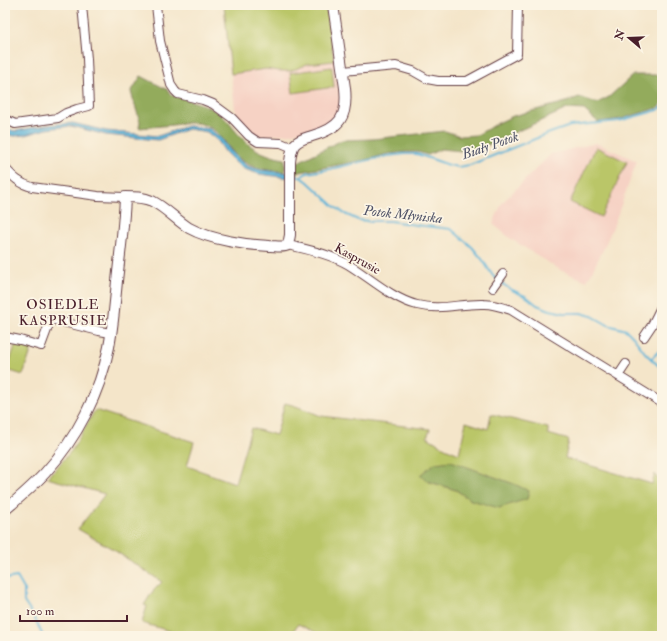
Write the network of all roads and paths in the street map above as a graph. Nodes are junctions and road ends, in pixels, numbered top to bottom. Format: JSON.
{"nodes":[{"id":1,"x":82,"y":5,"type":"edge"},
{"id":2,"x":156,"y":5,"type":"edge"},
{"id":3,"x":333,"y":5,"type":"edge"},
{"id":4,"x":518,"y":5,"type":"edge"},
{"id":5,"x":343,"y":71,"type":"junction"},
{"id":6,"x":5,"y":119,"type":"edge"},
{"id":7,"x":293,"y":148,"type":"junction"},
{"id":8,"x":5,"y":168,"type":"edge"},
{"id":9,"x":125,"y":197,"type":"junction"},
{"id":10,"x":288,"y":245,"type":"junction"},
{"id":11,"x":503,"y":274,"type":"dead end"},
{"id":12,"x":493,"y":288,"type":"dead end"},
{"id":13,"x":662,"y":305,"type":"edge"},
{"id":14,"x":111,"y":333,"type":"junction"},
{"id":15,"x":5,"y":337,"type":"edge"},
{"id":16,"x":644,"y":337,"type":"dead end"},
{"id":17,"x":626,"y":364,"type":"dead end"},
{"id":18,"x":618,"y":376,"type":"junction"},
{"id":19,"x":662,"y":403,"type":"edge"},
{"id":20,"x":5,"y":510,"type":"edge"}],
"edges":[{"from":1,"to":6,"type":"street"},
{"from":2,"to":7,"type":"street"},
{"from":3,"to":5,"type":"street"},
{"from":4,"to":5,"type":"street"},
{"from":5,"to":7,"type":"street"},
{"from":7,"to":10,"type":"street"},
{"from":8,"to":9,"type":"street","name":"Kasprusie"},
{"from":9,"to":10,"type":"street","name":"Kasprusie"},
{"from":9,"to":14,"type":"street"},
{"from":10,"to":18,"type":"street","name":"Kasprusie"},
{"from":11,"to":12,"type":"street"},
{"from":13,"to":16,"type":"street"},
{"from":14,"to":15,"type":"street"},
{"from":14,"to":20,"type":"street"},
{"from":17,"to":18,"type":"street"},
{"from":18,"to":19,"type":"street","name":"Kasprusie"}]}
